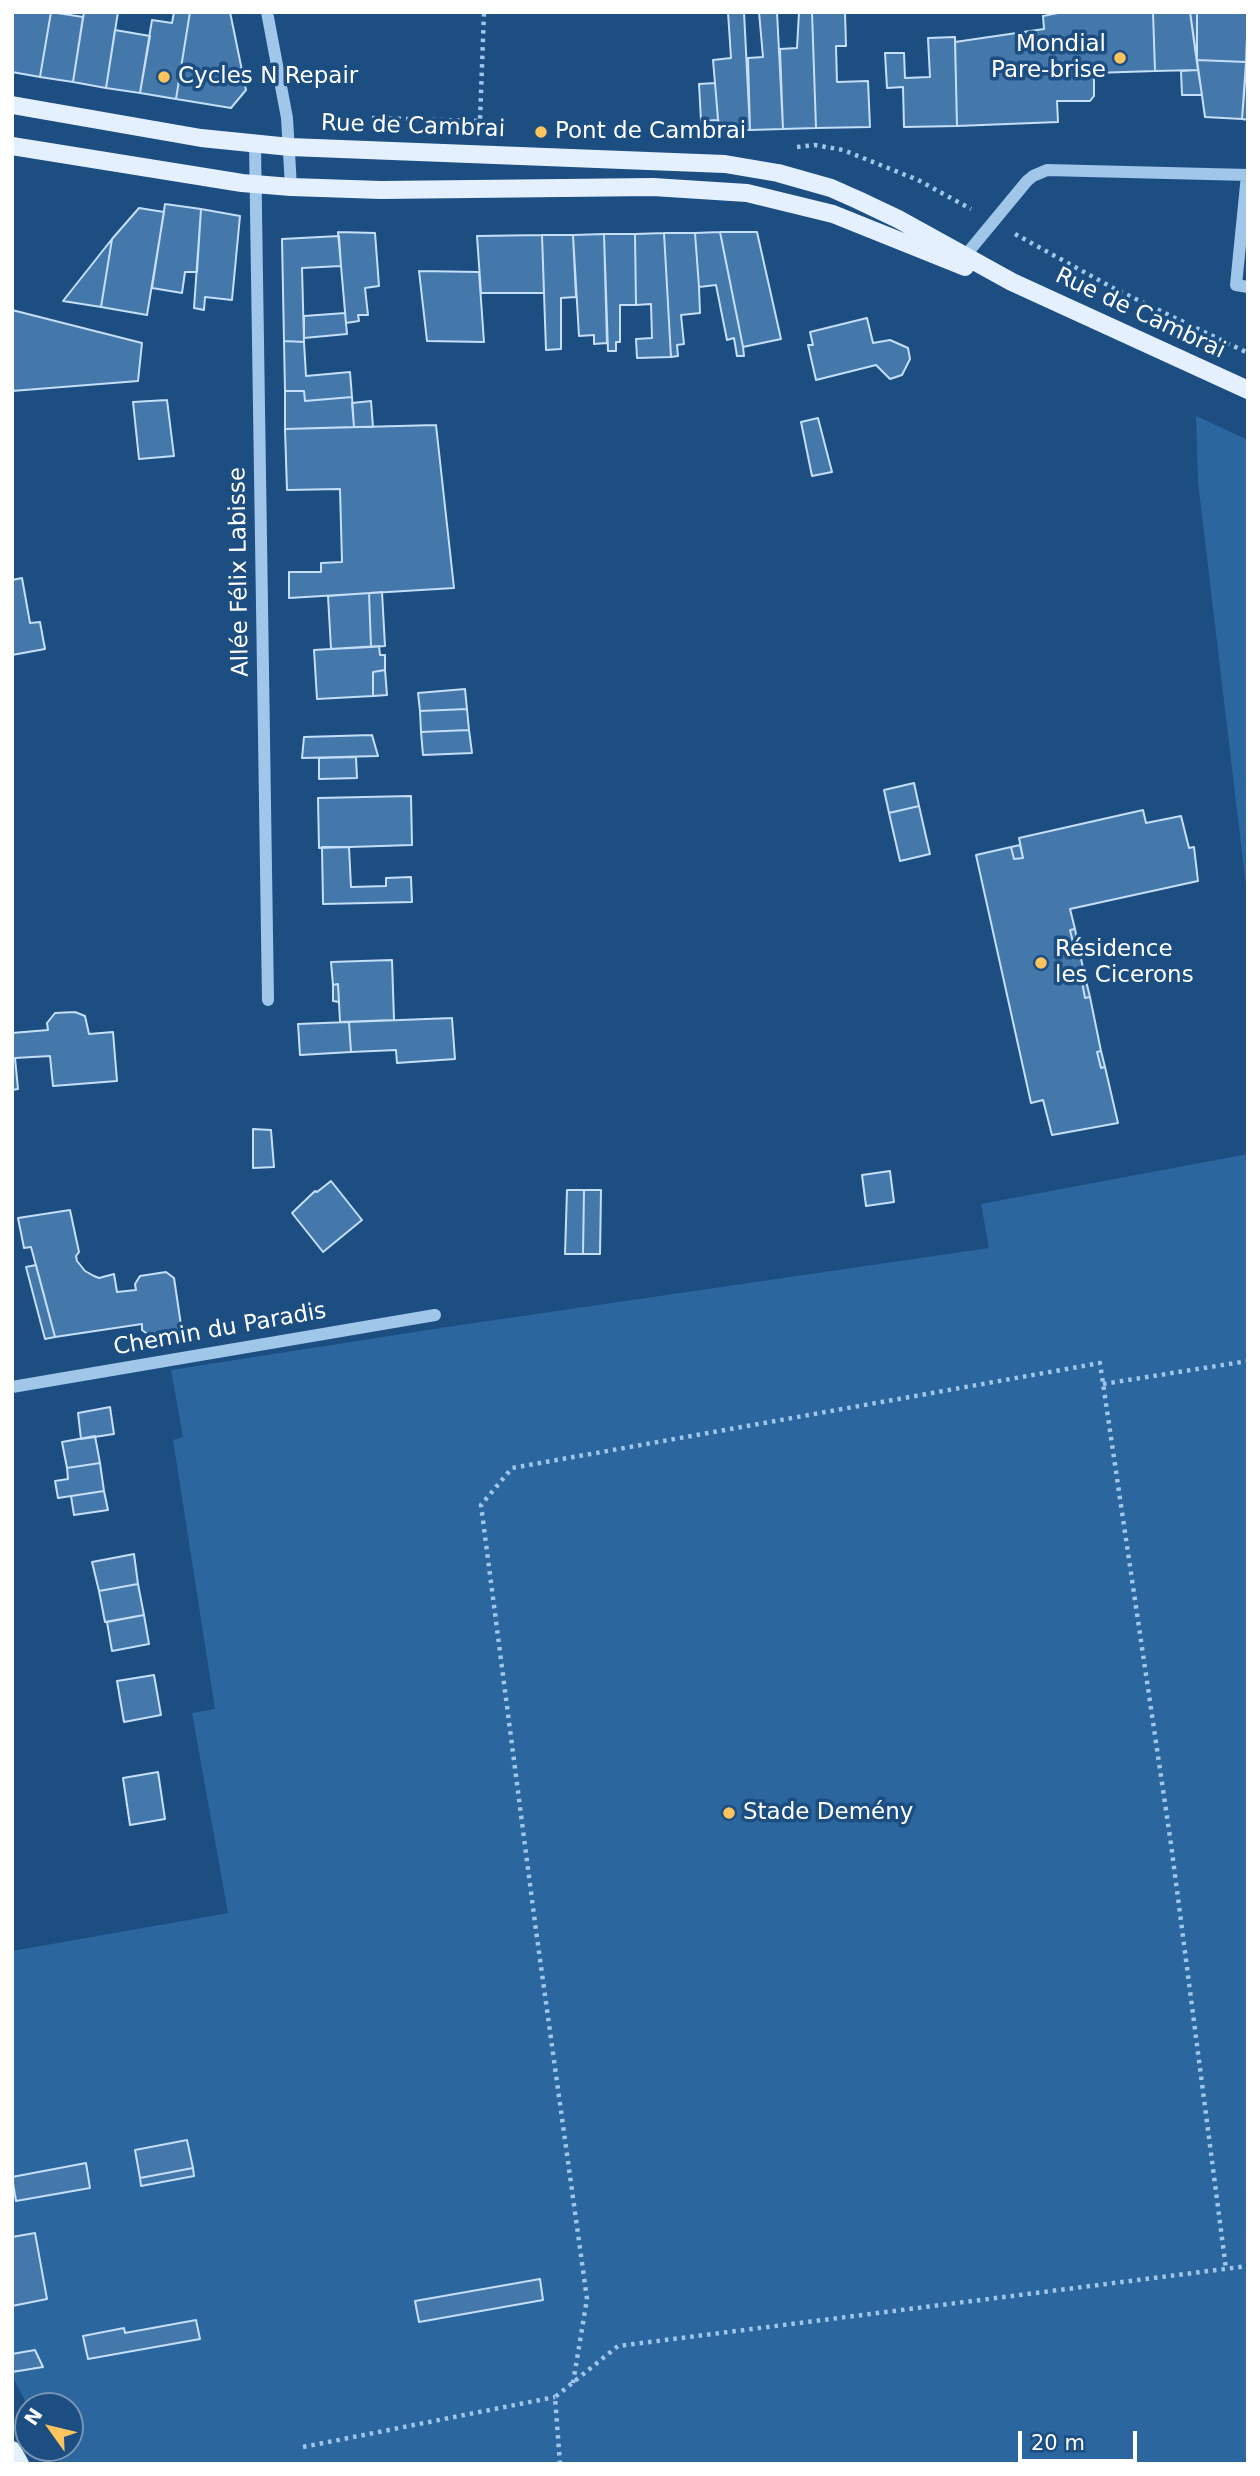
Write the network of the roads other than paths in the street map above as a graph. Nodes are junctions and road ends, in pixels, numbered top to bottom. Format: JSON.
{"nodes":[{"id":1,"x":267,"y":12,"type":"edge"},
{"id":2,"x":12,"y":105,"type":"edge"},
{"id":3,"x":255,"y":144,"type":"junction"},
{"id":4,"x":12,"y":146,"type":"edge"},
{"id":5,"x":290,"y":147,"type":"junction"},
{"id":6,"x":1247,"y":175,"type":"edge"},
{"id":7,"x":256,"y":184,"type":"junction"},
{"id":8,"x":291,"y":187,"type":"junction"},
{"id":9,"x":961,"y":260,"type":"junction"},
{"id":10,"x":1248,"y":287,"type":"edge"},
{"id":11,"x":1248,"y":390,"type":"edge"},
{"id":12,"x":268,"y":1000,"type":"dead end"},
{"id":13,"x":435,"y":1315,"type":"dead end"},
{"id":14,"x":12,"y":1387,"type":"edge"},
{"id":15,"x":12,"y":2450,"type":"edge"},
{"id":16,"x":20,"y":2464,"type":"edge"}],
"edges":[{"from":1,"to":5,"type":"street"},
{"from":2,"to":3,"type":"main road","name":"Rue de Cambrai"},
{"from":3,"to":5,"type":"main road","name":"Rue de Cambrai"},
{"from":3,"to":7,"type":"street","name":"Allée Félix Labisse"},
{"from":4,"to":7,"type":"main road","name":"Rue de Cambrai"},
{"from":5,"to":8,"type":"street"},
{"from":5,"to":9,"type":"main road","name":"Rue de Cambrai"},
{"from":6,"to":9,"type":"street"},
{"from":6,"to":10,"type":"street"},
{"from":7,"to":8,"type":"main road","name":"Rue de Cambrai"},
{"from":7,"to":12,"type":"street","name":"Allée Félix Labisse"},
{"from":8,"to":9,"type":"main road","name":"Rue de Cambrai"},
{"from":9,"to":11,"type":"main road","name":"Rue de Cambrai"},
{"from":13,"to":14,"type":"street","name":"Chemin du Paradis"},
{"from":15,"to":16,"type":"main road"}]}
